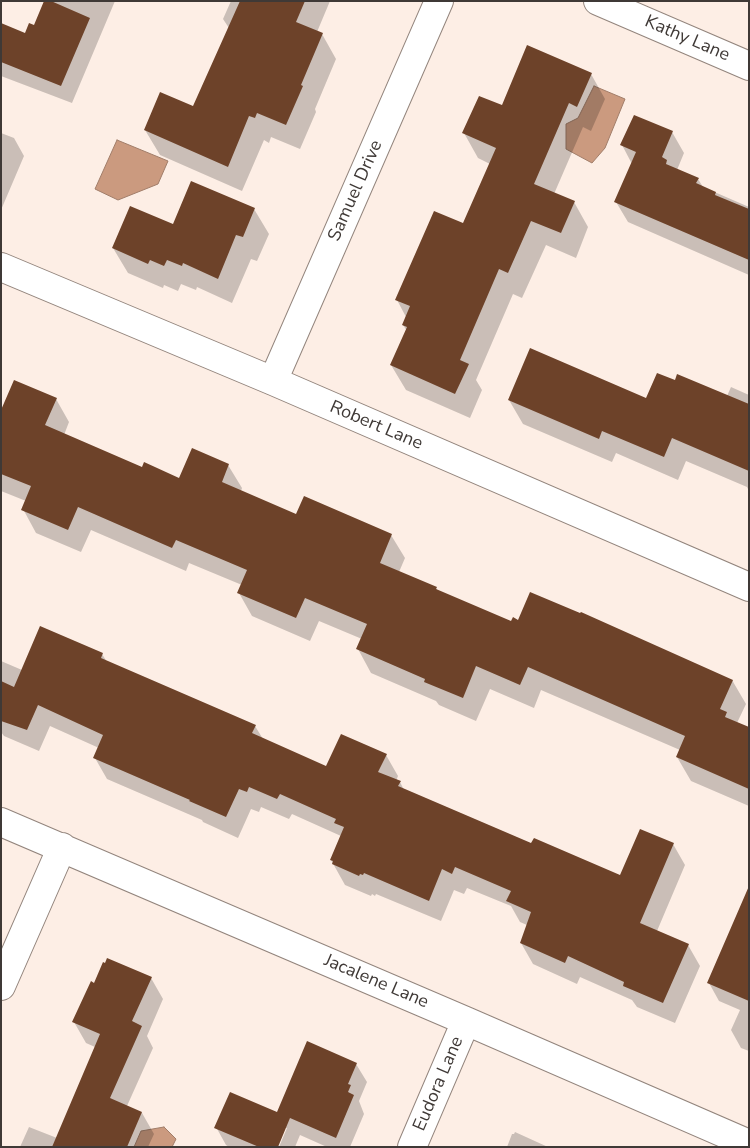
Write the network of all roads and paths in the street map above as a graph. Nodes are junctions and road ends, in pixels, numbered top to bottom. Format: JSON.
{"nodes":[{"id":1,"x":439,"y":1,"type":"edge"},
{"id":2,"x":598,"y":1,"type":"edge"},
{"id":3,"x":749,"y":66,"type":"edge"},
{"id":4,"x":1,"y":267,"type":"edge"},
{"id":5,"x":273,"y":381,"type":"junction"},
{"id":6,"x":749,"y":587,"type":"edge"},
{"id":7,"x":1,"y":822,"type":"edge"},
{"id":8,"x":62,"y":847,"type":"junction"},
{"id":9,"x":1,"y":986,"type":"edge"},
{"id":10,"x":466,"y":1020,"type":"junction"},
{"id":11,"x":749,"y":1144,"type":"edge"},
{"id":12,"x":412,"y":1147,"type":"edge"}],
"edges":[{"from":1,"to":5,"type":"street","name":"Samuel Drive"},
{"from":2,"to":3,"type":"street","name":"Kathy Lane"},
{"from":4,"to":5,"type":"street","name":"Robert Lane"},
{"from":5,"to":6,"type":"street","name":"Robert Lane"},
{"from":7,"to":8,"type":"street","name":"Jacalene Lane"},
{"from":8,"to":9,"type":"street"},
{"from":8,"to":10,"type":"street","name":"Jacalene Lane"},
{"from":10,"to":11,"type":"street","name":"Jacalene Lane"},
{"from":10,"to":12,"type":"street","name":"Eudora Lane"}]}
